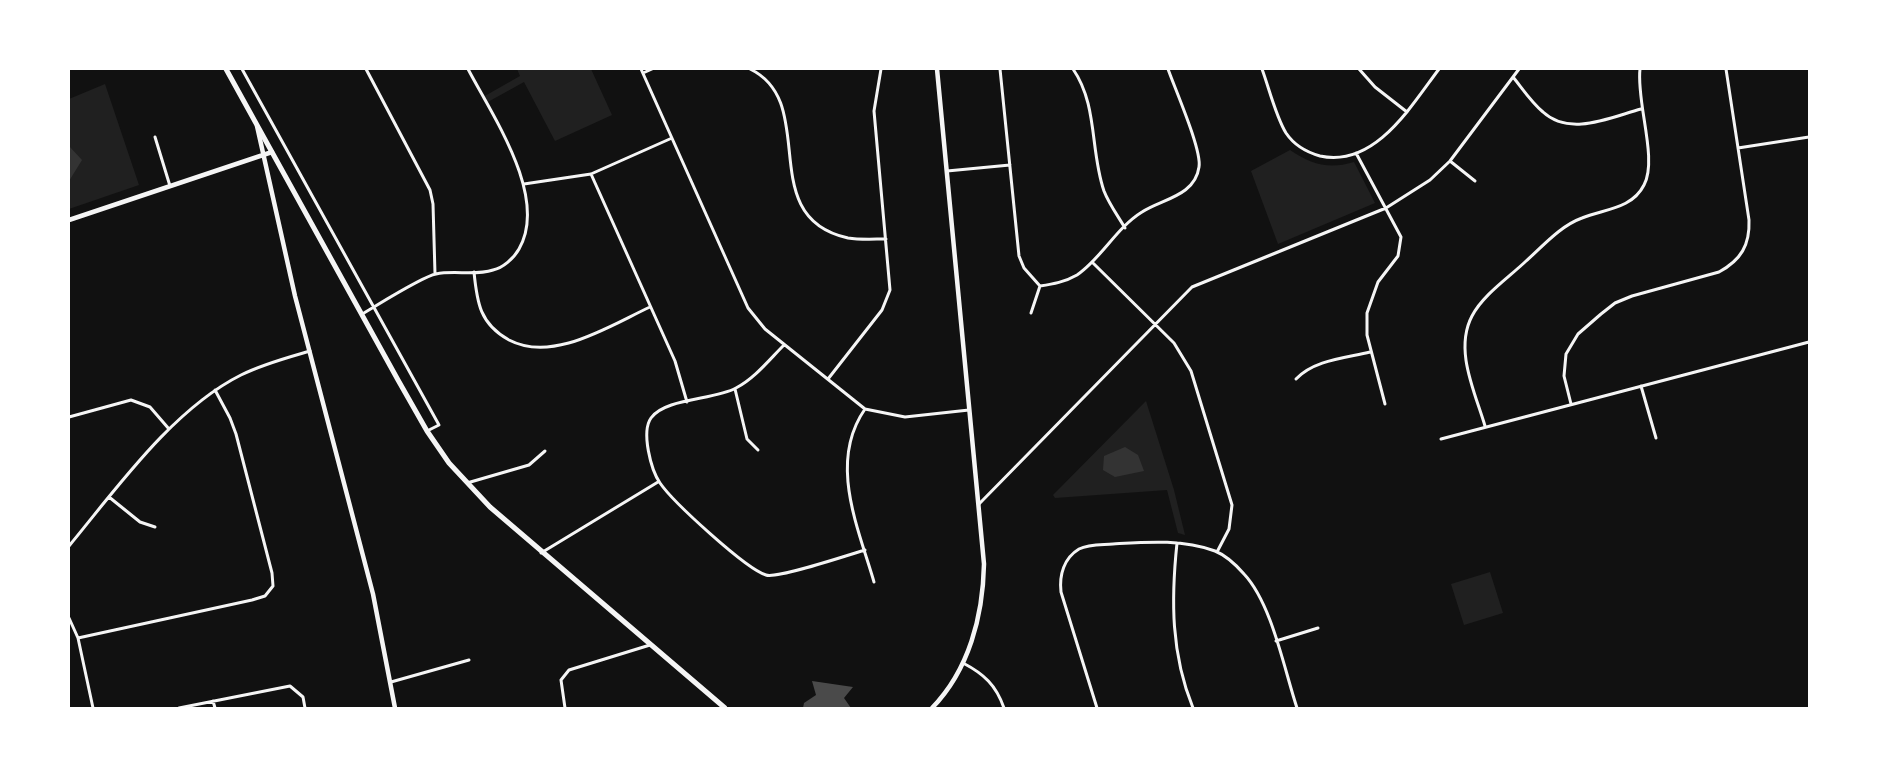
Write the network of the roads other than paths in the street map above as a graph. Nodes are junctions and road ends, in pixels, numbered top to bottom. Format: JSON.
{"nodes":[{"id":1,"x":226,"y":69,"type":"edge"},
{"id":2,"x":242,"y":69,"type":"edge"},
{"id":3,"x":366,"y":69,"type":"edge"},
{"id":4,"x":468,"y":69,"type":"edge"},
{"id":5,"x":641,"y":69,"type":"edge"},
{"id":6,"x":652,"y":69,"type":"edge"},
{"id":7,"x":750,"y":69,"type":"edge"},
{"id":8,"x":881,"y":69,"type":"edge"},
{"id":9,"x":937,"y":69,"type":"edge"},
{"id":10,"x":1000,"y":69,"type":"edge"},
{"id":11,"x":1073,"y":69,"type":"edge"},
{"id":12,"x":1168,"y":69,"type":"edge"},
{"id":13,"x":1262,"y":69,"type":"edge"},
{"id":14,"x":1358,"y":69,"type":"edge"},
{"id":15,"x":1439,"y":69,"type":"edge"},
{"id":16,"x":1518,"y":69,"type":"edge"},
{"id":17,"x":1640,"y":69,"type":"edge"},
{"id":18,"x":1726,"y":69,"type":"edge"},
{"id":19,"x":643,"y":73,"type":"junction"},
{"id":20,"x":1512,"y":77,"type":"junction"},
{"id":21,"x":1642,"y":108,"type":"junction"},
{"id":22,"x":1407,"y":112,"type":"junction"},
{"id":23,"x":256,"y":122,"type":"junction"},
{"id":24,"x":155,"y":137,"type":"dead end"},
{"id":25,"x":1809,"y":137,"type":"edge"},
{"id":26,"x":672,"y":138,"type":"junction"},
{"id":27,"x":1738,"y":148,"type":"junction"},
{"id":28,"x":272,"y":152,"type":"junction"},
{"id":29,"x":1356,"y":153,"type":"junction"},
{"id":30,"x":264,"y":155,"type":"junction"},
{"id":31,"x":1450,"y":161,"type":"junction"},
{"id":32,"x":1010,"y":165,"type":"junction"},
{"id":33,"x":947,"y":171,"type":"junction"},
{"id":34,"x":590,"y":174,"type":"junction"},
{"id":35,"x":1475,"y":181,"type":"dead end"},
{"id":36,"x":524,"y":184,"type":"junction"},
{"id":37,"x":170,"y":186,"type":"junction"},
{"id":38,"x":1386,"y":208,"type":"junction"},
{"id":39,"x":69,"y":220,"type":"edge"},
{"id":40,"x":1125,"y":228,"type":"junction"},
{"id":41,"x":886,"y":239,"type":"junction"},
{"id":42,"x":1093,"y":263,"type":"junction"},
{"id":43,"x":474,"y":272,"type":"junction"},
{"id":44,"x":434,"y":274,"type":"junction"},
{"id":45,"x":1040,"y":286,"type":"junction"},
{"id":46,"x":374,"y":308,"type":"junction"},
{"id":47,"x":650,"y":308,"type":"junction"},
{"id":48,"x":1031,"y":313,"type":"dead end"},
{"id":49,"x":362,"y":314,"type":"junction"},
{"id":50,"x":1155,"y":323,"type":"junction"},
{"id":51,"x":1809,"y":342,"type":"edge"},
{"id":52,"x":784,"y":345,"type":"junction"},
{"id":53,"x":310,"y":351,"type":"junction"},
{"id":54,"x":1370,"y":352,"type":"junction"},
{"id":55,"x":828,"y":379,"type":"junction"},
{"id":56,"x":1296,"y":379,"type":"dead end"},
{"id":57,"x":1641,"y":386,"type":"junction"},
{"id":58,"x":735,"y":389,"type":"junction"},
{"id":59,"x":215,"y":390,"type":"junction"},
{"id":60,"x":687,"y":402,"type":"junction"},
{"id":61,"x":1385,"y":404,"type":"dead end"},
{"id":62,"x":1571,"y":404,"type":"junction"},
{"id":63,"x":865,"y":409,"type":"junction"},
{"id":64,"x":969,"y":410,"type":"junction"},
{"id":65,"x":69,"y":416,"type":"edge"},
{"id":66,"x":1485,"y":426,"type":"junction"},
{"id":67,"x":169,"y":429,"type":"junction"},
{"id":68,"x":427,"y":431,"type":"junction"},
{"id":69,"x":1656,"y":438,"type":"dead end"},
{"id":70,"x":1441,"y":439,"type":"dead end"},
{"id":71,"x":758,"y":450,"type":"dead end"},
{"id":72,"x":545,"y":451,"type":"dead end"},
{"id":73,"x":658,"y":482,"type":"junction"},
{"id":74,"x":466,"y":484,"type":"junction"},
{"id":75,"x":110,"y":497,"type":"junction"},
{"id":76,"x":978,"y":504,"type":"junction"},
{"id":77,"x":155,"y":527,"type":"dead end"},
{"id":78,"x":1177,"y":543,"type":"junction"},
{"id":79,"x":69,"y":546,"type":"edge"},
{"id":80,"x":865,"y":550,"type":"junction"},
{"id":81,"x":1217,"y":552,"type":"junction"},
{"id":82,"x":541,"y":553,"type":"junction"},
{"id":83,"x":874,"y":582,"type":"dead end"},
{"id":84,"x":69,"y":618,"type":"edge"},
{"id":85,"x":1318,"y":628,"type":"dead end"},
{"id":86,"x":78,"y":638,"type":"junction"},
{"id":87,"x":1276,"y":641,"type":"junction"},
{"id":88,"x":650,"y":645,"type":"junction"},
{"id":89,"x":469,"y":660,"type":"dead end"},
{"id":90,"x":963,"y":662,"type":"junction"},
{"id":91,"x":391,"y":682,"type":"junction"},
{"id":92,"x":213,"y":701,"type":"junction"},
{"id":93,"x":93,"y":708,"type":"edge"},
{"id":94,"x":179,"y":708,"type":"edge"},
{"id":95,"x":215,"y":708,"type":"edge"},
{"id":96,"x":305,"y":708,"type":"edge"},
{"id":97,"x":395,"y":708,"type":"edge"},
{"id":98,"x":565,"y":708,"type":"edge"},
{"id":99,"x":724,"y":708,"type":"edge"},
{"id":100,"x":932,"y":708,"type":"edge"},
{"id":101,"x":1004,"y":708,"type":"edge"},
{"id":102,"x":1097,"y":708,"type":"edge"},
{"id":103,"x":1194,"y":708,"type":"edge"},
{"id":104,"x":1297,"y":708,"type":"edge"}],
"edges":[{"from":1,"to":23,"type":"main road"},
{"from":2,"to":46,"type":"street"},
{"from":3,"to":44,"type":"street"},
{"from":4,"to":36,"type":"street"},
{"from":5,"to":19,"type":"street"},
{"from":6,"to":19,"type":"street"},
{"from":7,"to":41,"type":"street"},
{"from":8,"to":41,"type":"street"},
{"from":9,"to":33,"type":"main road"},
{"from":10,"to":32,"type":"street"},
{"from":11,"to":40,"type":"street"},
{"from":12,"to":40,"type":"street"},
{"from":13,"to":29,"type":"street"},
{"from":14,"to":22,"type":"street"},
{"from":15,"to":22,"type":"street"},
{"from":16,"to":20,"type":"street"},
{"from":17,"to":21,"type":"street"},
{"from":18,"to":27,"type":"street"},
{"from":19,"to":26,"type":"street"},
{"from":20,"to":21,"type":"street"},
{"from":20,"to":31,"type":"street"},
{"from":21,"to":66,"type":"street"},
{"from":22,"to":29,"type":"street"},
{"from":23,"to":28,"type":"main road"},
{"from":23,"to":30,"type":"main road"},
{"from":24,"to":37,"type":"street"},
{"from":25,"to":27,"type":"street"},
{"from":26,"to":34,"type":"street"},
{"from":26,"to":52,"type":"street"},
{"from":27,"to":62,"type":"street"},
{"from":28,"to":30,"type":"main road"},
{"from":28,"to":49,"type":"main road"},
{"from":29,"to":38,"type":"street"},
{"from":30,"to":37,"type":"main road"},
{"from":30,"to":53,"type":"main road"},
{"from":31,"to":35,"type":"street"},
{"from":31,"to":38,"type":"street"},
{"from":32,"to":33,"type":"street"},
{"from":32,"to":45,"type":"street"},
{"from":33,"to":64,"type":"main road"},
{"from":34,"to":36,"type":"street"},
{"from":34,"to":47,"type":"street"},
{"from":36,"to":43,"type":"street"},
{"from":37,"to":39,"type":"main road"},
{"from":38,"to":50,"type":"street"},
{"from":38,"to":54,"type":"street"},
{"from":40,"to":42,"type":"street"},
{"from":41,"to":55,"type":"street"},
{"from":42,"to":45,"type":"street"},
{"from":42,"to":50,"type":"street"},
{"from":43,"to":44,"type":"street"},
{"from":43,"to":47,"type":"street"},
{"from":44,"to":46,"type":"street"},
{"from":45,"to":48,"type":"street"},
{"from":46,"to":49,"type":"street"},
{"from":46,"to":68,"type":"street"},
{"from":47,"to":60,"type":"street"},
{"from":49,"to":68,"type":"main road"},
{"from":50,"to":76,"type":"street"},
{"from":50,"to":81,"type":"street"},
{"from":51,"to":57,"type":"street"},
{"from":52,"to":55,"type":"street"},
{"from":52,"to":58,"type":"street"},
{"from":53,"to":59,"type":"street"},
{"from":53,"to":91,"type":"main road"},
{"from":54,"to":56,"type":"street"},
{"from":54,"to":61,"type":"street"},
{"from":55,"to":63,"type":"street"},
{"from":57,"to":62,"type":"street"},
{"from":57,"to":69,"type":"street"},
{"from":58,"to":60,"type":"street"},
{"from":58,"to":71,"type":"street"},
{"from":59,"to":67,"type":"street"},
{"from":59,"to":86,"type":"street"},
{"from":60,"to":73,"type":"street"},
{"from":62,"to":66,"type":"street"},
{"from":63,"to":64,"type":"street"},
{"from":63,"to":80,"type":"street"},
{"from":64,"to":76,"type":"main road"},
{"from":65,"to":67,"type":"street"},
{"from":66,"to":70,"type":"street"},
{"from":67,"to":75,"type":"street"},
{"from":68,"to":74,"type":"main road"},
{"from":72,"to":74,"type":"street"},
{"from":73,"to":80,"type":"street"},
{"from":73,"to":82,"type":"street"},
{"from":74,"to":82,"type":"main road"},
{"from":75,"to":77,"type":"street"},
{"from":75,"to":79,"type":"street"},
{"from":76,"to":90,"type":"main road"},
{"from":78,"to":81,"type":"street"},
{"from":78,"to":102,"type":"street"},
{"from":78,"to":103,"type":"street"},
{"from":80,"to":83,"type":"street"},
{"from":81,"to":87,"type":"street"},
{"from":82,"to":88,"type":"main road"},
{"from":84,"to":86,"type":"street"},
{"from":85,"to":87,"type":"street"},
{"from":86,"to":93,"type":"street"},
{"from":87,"to":104,"type":"street"},
{"from":88,"to":98,"type":"street"},
{"from":88,"to":99,"type":"main road"},
{"from":89,"to":91,"type":"street"},
{"from":90,"to":100,"type":"main road"},
{"from":90,"to":101,"type":"street"},
{"from":91,"to":97,"type":"main road"},
{"from":92,"to":94,"type":"street"},
{"from":92,"to":95,"type":"street"},
{"from":92,"to":96,"type":"street"}]}
